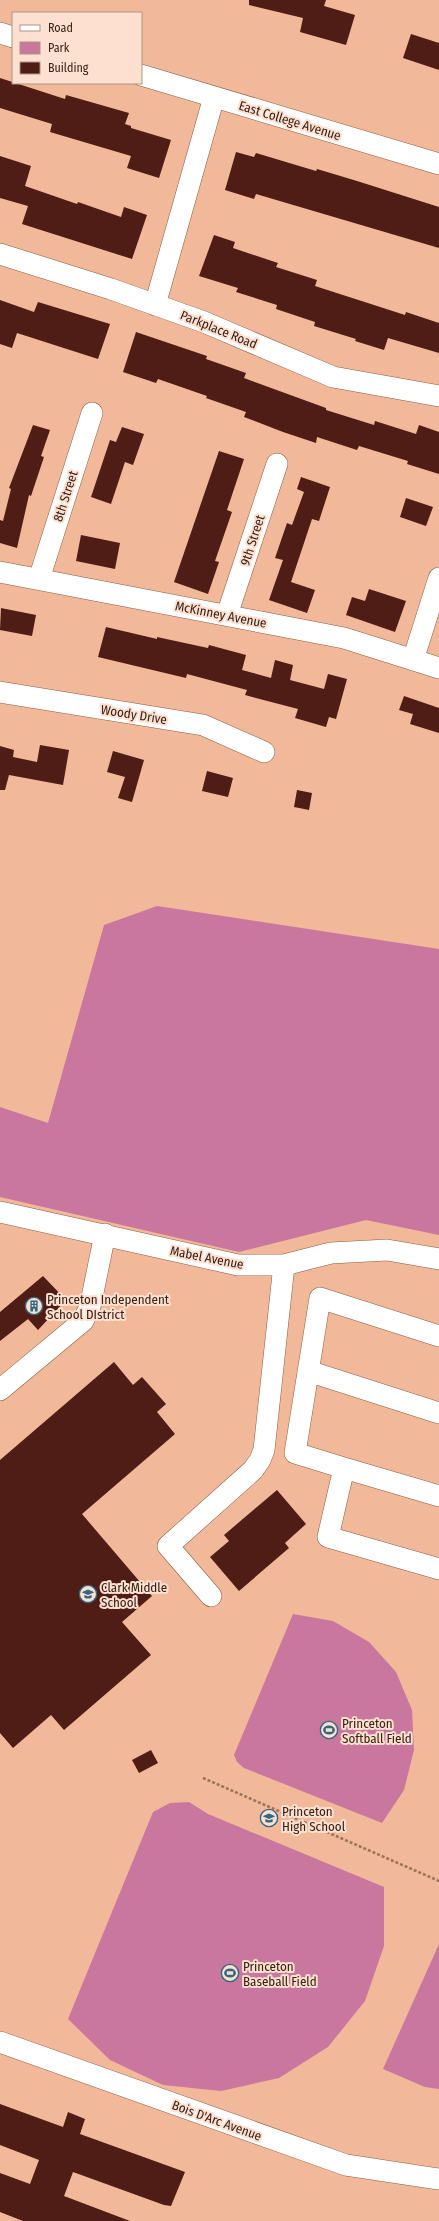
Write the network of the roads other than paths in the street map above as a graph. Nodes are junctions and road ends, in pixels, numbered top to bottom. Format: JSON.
{"nodes":[{"id":1,"x":0,"y":33,"type":"edge"},
{"id":2,"x":12,"y":36,"type":"edge"},
{"id":3,"x":142,"y":75,"type":"edge"},
{"id":4,"x":214,"y":97,"type":"junction"},
{"id":5,"x":439,"y":164,"type":"edge"},
{"id":6,"x":0,"y":254,"type":"edge"},
{"id":7,"x":155,"y":304,"type":"junction"},
{"id":8,"x":439,"y":396,"type":"edge"},
{"id":9,"x":92,"y":413,"type":"dead end"},
{"id":10,"x":277,"y":464,"type":"dead end"},
{"id":11,"x":0,"y":572,"type":"edge"},
{"id":12,"x":439,"y":578,"type":"edge"},
{"id":13,"x":39,"y":579,"type":"junction"},
{"id":14,"x":227,"y":615,"type":"junction"},
{"id":15,"x":413,"y":660,"type":"junction"},
{"id":16,"x":439,"y":668,"type":"edge"},
{"id":17,"x":0,"y":692,"type":"edge"},
{"id":18,"x":264,"y":752,"type":"dead end"},
{"id":19,"x":0,"y":1212,"type":"edge"},
{"id":20,"x":105,"y":1234,"type":"junction"},
{"id":21,"x":439,"y":1259,"type":"edge"},
{"id":22,"x":284,"y":1265,"type":"junction"},
{"id":23,"x":439,"y":1336,"type":"edge"},
{"id":24,"x":308,"y":1371,"type":"junction"},
{"id":25,"x":0,"y":1390,"type":"edge"},
{"id":26,"x":439,"y":1413,"type":"edge"},
{"id":27,"x":344,"y":1468,"type":"junction"},
{"id":28,"x":439,"y":1496,"type":"edge"},
{"id":29,"x":439,"y":1569,"type":"edge"},
{"id":30,"x":211,"y":1596,"type":"dead end"},
{"id":31,"x":0,"y":2042,"type":"edge"},
{"id":32,"x":439,"y":2179,"type":"edge"}],
"edges":[{"from":1,"to":2,"type":"street"},
{"from":3,"to":4,"type":"street","name":"East College Avenue"},
{"from":4,"to":5,"type":"street","name":"East College Avenue"},
{"from":4,"to":7,"type":"street"},
{"from":6,"to":7,"type":"street","name":"Parkplace Road"},
{"from":7,"to":8,"type":"street","name":"Parkplace Road"},
{"from":9,"to":13,"type":"street","name":"8th Street"},
{"from":10,"to":14,"type":"street","name":"9th Street"},
{"from":11,"to":13,"type":"street","name":"McKinney Avenue"},
{"from":12,"to":15,"type":"street"},
{"from":13,"to":14,"type":"street","name":"McKinney Avenue"},
{"from":14,"to":15,"type":"street","name":"McKinney Avenue"},
{"from":15,"to":16,"type":"street","name":"McKinney Avenue"},
{"from":17,"to":18,"type":"street","name":"Woody Drive"},
{"from":19,"to":20,"type":"street","name":"Mabel Avenue"},
{"from":20,"to":22,"type":"street","name":"Mabel Avenue"},
{"from":20,"to":25,"type":"street"},
{"from":21,"to":22,"type":"street","name":"Mabel Avenue"},
{"from":22,"to":30,"type":"street"},
{"from":23,"to":24,"type":"street"},
{"from":24,"to":26,"type":"street"},
{"from":24,"to":27,"type":"street"},
{"from":27,"to":28,"type":"street"},
{"from":27,"to":29,"type":"street"},
{"from":31,"to":32,"type":"street","name":"Bois D'Arc Avenue"}]}
